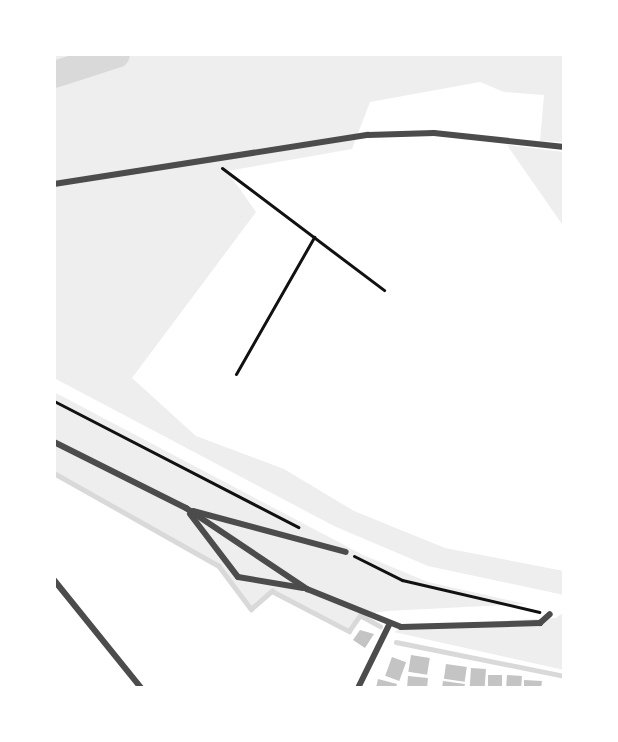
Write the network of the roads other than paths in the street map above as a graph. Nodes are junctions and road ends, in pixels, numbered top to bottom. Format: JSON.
{"nodes":[{"id":1,"x":564,"y":147,"type":"edge"},
{"id":2,"x":54,"y":184,"type":"edge"},
{"id":3,"x":54,"y":442,"type":"edge"},
{"id":4,"x":186,"y":508,"type":"junction"},
{"id":5,"x":346,"y":552,"type":"road end"},
{"id":6,"x":54,"y":580,"type":"edge"},
{"id":7,"x":307,"y":589,"type":"junction"},
{"id":8,"x":550,"y":614,"type":"road end"},
{"id":9,"x":390,"y":623,"type":"junction"},
{"id":10,"x":141,"y":688,"type":"edge"},
{"id":11,"x":358,"y":688,"type":"edge"}],
"edges":[{"from":1,"to":2,"type":"street"},
{"from":3,"to":4,"type":"street"},
{"from":4,"to":5,"type":"street"},
{"from":4,"to":7,"type":"street"},
{"from":4,"to":7,"type":"street"},
{"from":6,"to":10,"type":"street"},
{"from":7,"to":9,"type":"street"},
{"from":8,"to":9,"type":"street"},
{"from":9,"to":11,"type":"street"}]}
